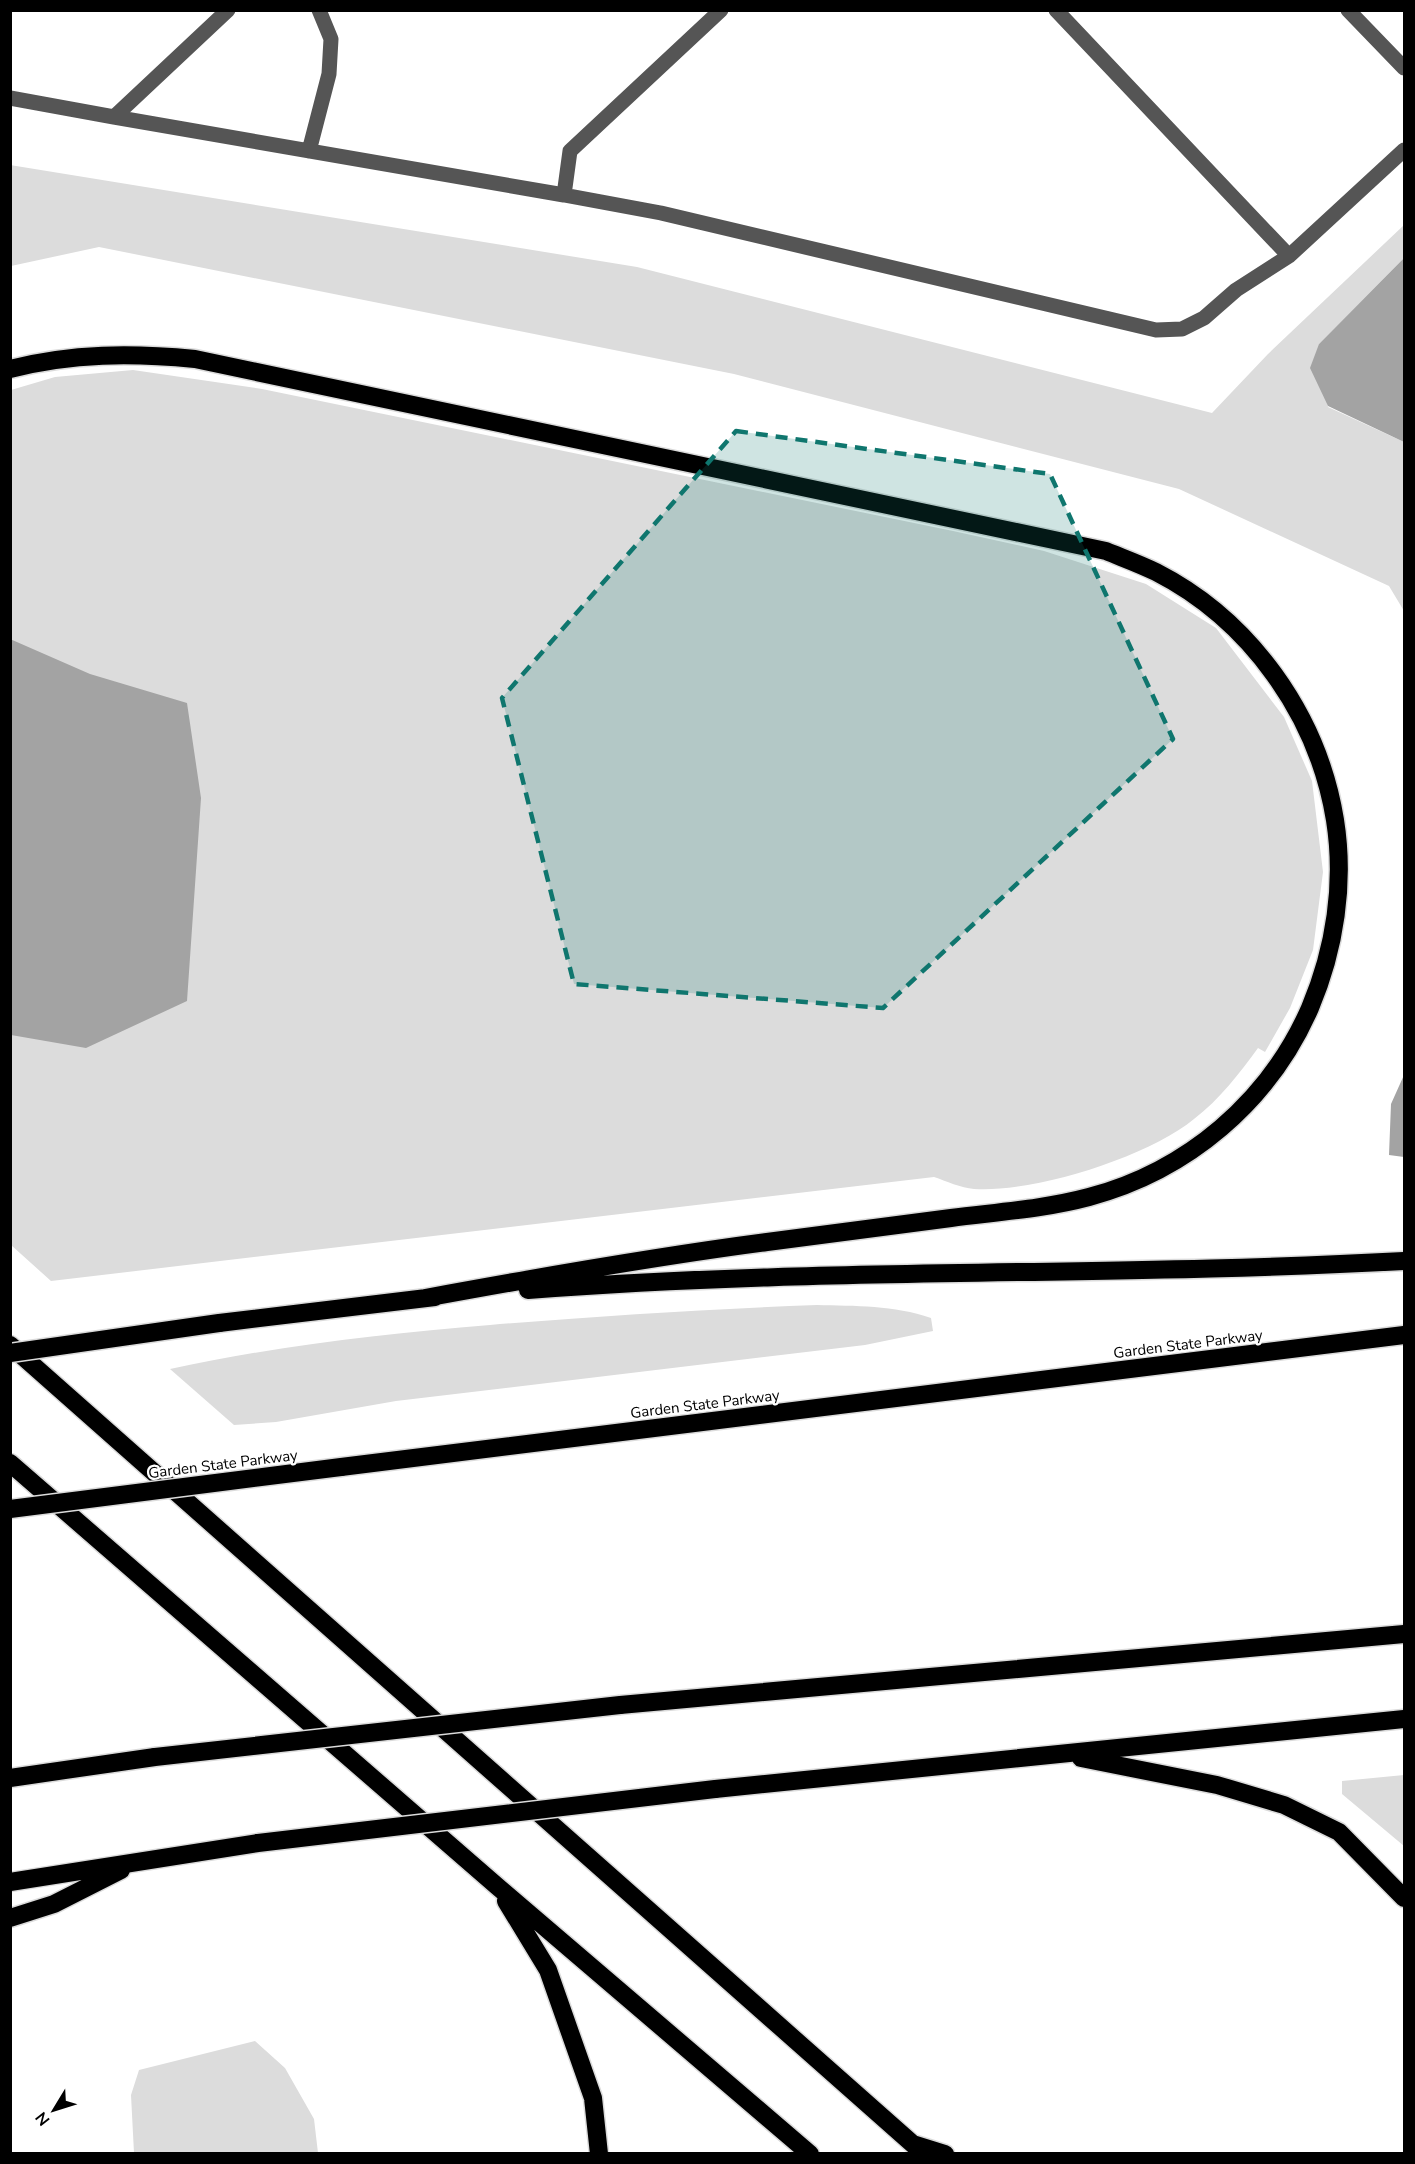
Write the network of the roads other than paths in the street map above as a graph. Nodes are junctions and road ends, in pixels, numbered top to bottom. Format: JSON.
{"nodes":[{"id":1,"x":228,"y":10,"type":"edge"},
{"id":2,"x":319,"y":10,"type":"edge"},
{"id":3,"x":721,"y":10,"type":"edge"},
{"id":4,"x":1056,"y":10,"type":"edge"},
{"id":5,"x":1348,"y":10,"type":"edge"},
{"id":6,"x":1404,"y":68,"type":"edge"},
{"id":7,"x":10,"y":98,"type":"edge"},
{"id":8,"x":114,"y":117,"type":"junction"},
{"id":9,"x":1404,"y":150,"type":"edge"},
{"id":10,"x":309,"y":151,"type":"junction"},
{"id":11,"x":564,"y":195,"type":"junction"},
{"id":12,"x":1289,"y":256,"type":"junction"},
{"id":13,"x":10,"y":369,"type":"edge"},
{"id":14,"x":1404,"y":1261,"type":"edge"},
{"id":15,"x":424,"y":1298,"type":"junction"},
{"id":16,"x":1404,"y":1335,"type":"edge"},
{"id":17,"x":10,"y":1344,"type":"edge"},
{"id":18,"x":10,"y":1353,"type":"edge"},
{"id":19,"x":10,"y":1463,"type":"edge"},
{"id":20,"x":10,"y":1509,"type":"edge"},
{"id":21,"x":1404,"y":1634,"type":"edge"},
{"id":22,"x":1404,"y":1719,"type":"edge"},
{"id":23,"x":1062,"y":1754,"type":"junction"},
{"id":24,"x":10,"y":1778,"type":"edge"},
{"id":25,"x":136,"y":1863,"type":"junction"},
{"id":26,"x":10,"y":1882,"type":"edge"},
{"id":27,"x":498,"y":1887,"type":"junction"},
{"id":28,"x":1404,"y":1898,"type":"edge"},
{"id":29,"x":10,"y":1918,"type":"edge"},
{"id":30,"x":919,"y":2149,"type":"edge"},
{"id":31,"x":599,"y":2154,"type":"edge"},
{"id":32,"x":810,"y":2154,"type":"edge"},
{"id":33,"x":945,"y":2154,"type":"edge"}],
"edges":[{"from":1,"to":8,"type":"lane"},
{"from":2,"to":10,"type":"lane"},
{"from":3,"to":11,"type":"lane"},
{"from":4,"to":12,"type":"lane"},
{"from":5,"to":6,"type":"lane"},
{"from":7,"to":8,"type":"lane"},
{"from":8,"to":10,"type":"lane"},
{"from":9,"to":12,"type":"lane"},
{"from":10,"to":11,"type":"lane"},
{"from":11,"to":12,"type":"lane"},
{"from":13,"to":15,"type":"highway"},
{"from":14,"to":15,"type":"highway"},
{"from":15,"to":18,"type":"highway","bridge":true},
{"from":16,"to":20,"type":"highway","name":"Garden State Parkway","bridge":true},
{"from":17,"to":30,"type":"highway"},
{"from":19,"to":27,"type":"highway"},
{"from":21,"to":24,"type":"highway","bridge":true},
{"from":22,"to":23,"type":"highway"},
{"from":23,"to":25,"type":"highway","bridge":true},
{"from":23,"to":28,"type":"highway"},
{"from":25,"to":26,"type":"highway"},
{"from":25,"to":29,"type":"highway"},
{"from":27,"to":31,"type":"highway"},
{"from":27,"to":32,"type":"highway"},
{"from":30,"to":33,"type":"highway"}]}
